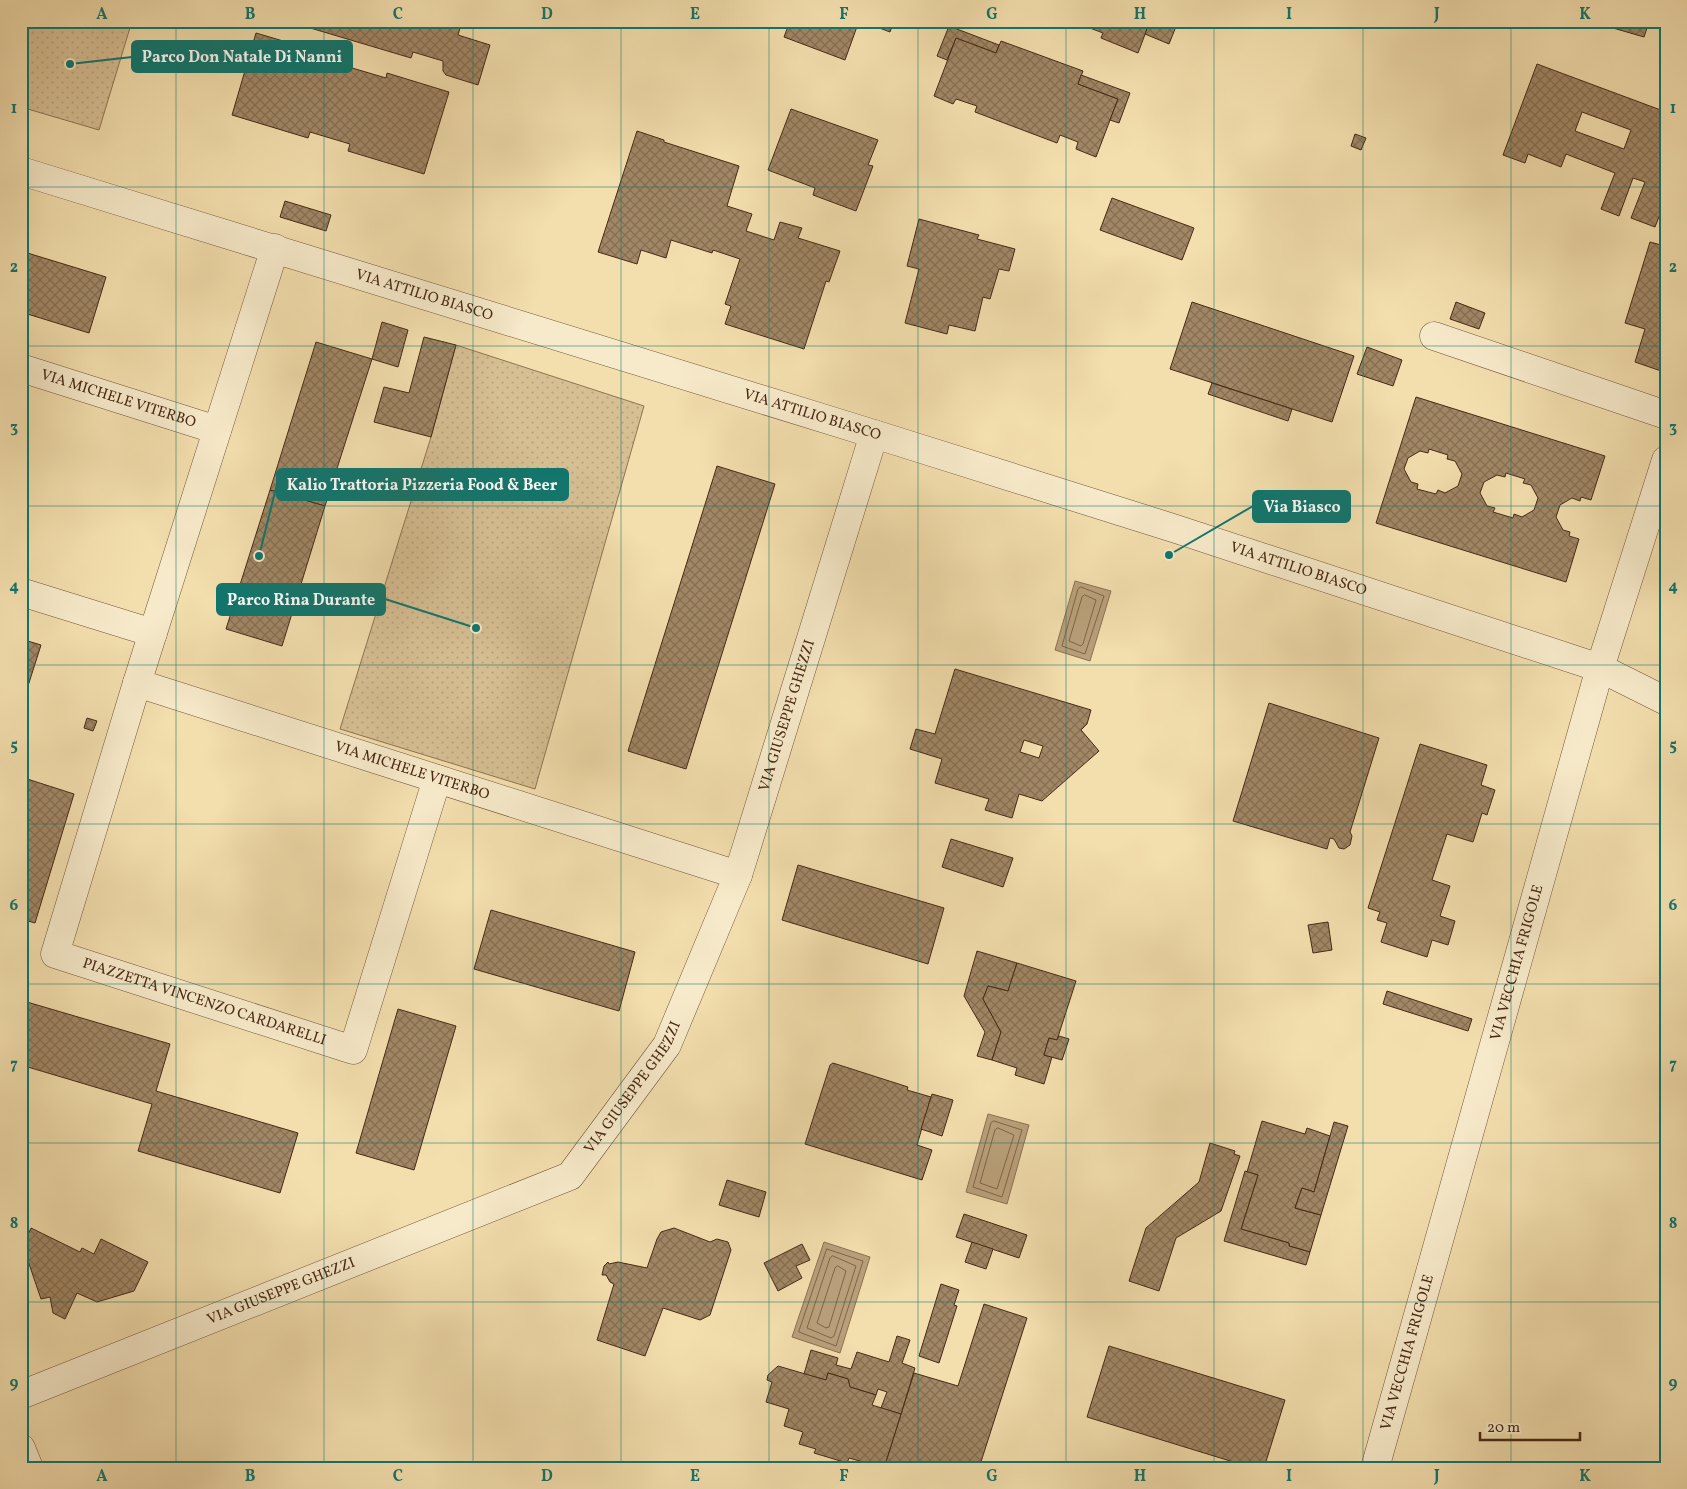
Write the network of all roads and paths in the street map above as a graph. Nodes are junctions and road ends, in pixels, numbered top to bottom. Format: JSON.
{"nodes":[{"id":1,"x":21,"y":171,"type":"edge"},
{"id":2,"x":275,"y":248,"type":"junction"},
{"id":3,"x":1434,"y":336,"type":"dead end"},
{"id":4,"x":21,"y":368,"type":"edge"},
{"id":5,"x":1666,"y":415,"type":"edge"},
{"id":6,"x":218,"y":430,"type":"junction"},
{"id":7,"x":874,"y":434,"type":"junction"},
{"id":8,"x":1666,"y":460,"type":"edge"},
{"id":9,"x":21,"y":592,"type":"edge"},
{"id":10,"x":153,"y":633,"type":"junction"},
{"id":11,"x":1600,"y":668,"type":"junction"},
{"id":12,"x":137,"y":683,"type":"junction"},
{"id":13,"x":1666,"y":702,"type":"edge"},
{"id":14,"x":438,"y":779,"type":"junction"},
{"id":15,"x":738,"y":875,"type":"junction"},
{"id":16,"x":21,"y":1395,"type":"edge"},
{"id":17,"x":21,"y":1448,"type":"edge"},
{"id":18,"x":29,"y":1468,"type":"edge"},
{"id":19,"x":1375,"y":1468,"type":"edge"}],
"edges":[{"from":1,"to":2,"type":"street","name":"VIA ATTILIO BIASCO"},
{"from":2,"to":6,"type":"street","name":"VIA MICHELE VITERBO"},
{"from":2,"to":7,"type":"street","name":"VIA ATTILIO BIASCO"},
{"from":3,"to":5,"type":"street"},
{"from":4,"to":6,"type":"street","name":"VIA MICHELE VITERBO"},
{"from":6,"to":10,"type":"street","name":"VIA MICHELE VITERBO"},
{"from":7,"to":11,"type":"street","name":"VIA ATTILIO BIASCO"},
{"from":7,"to":15,"type":"street","name":"VIA GIUSEPPE GHEZZI"},
{"from":8,"to":11,"type":"street","name":"VIA VECCHIA FRIGOLE"},
{"from":9,"to":10,"type":"street"},
{"from":10,"to":12,"type":"street","name":"VIA MICHELE VITERBO"},
{"from":11,"to":13,"type":"street","name":"VIA ATTILIO BIASCO"},
{"from":11,"to":19,"type":"street","name":"VIA VECCHIA FRIGOLE"},
{"from":12,"to":14,"type":"street","name":"VIA MICHELE VITERBO"},
{"from":12,"to":14,"type":"street","name":"PIAZZETTA VINCENZO CARDARELLI"},
{"from":14,"to":15,"type":"street","name":"VIA MICHELE VITERBO"},
{"from":15,"to":16,"type":"street","name":"VIA GIUSEPPE GHEZZI"},
{"from":17,"to":18,"type":"street"}]}
